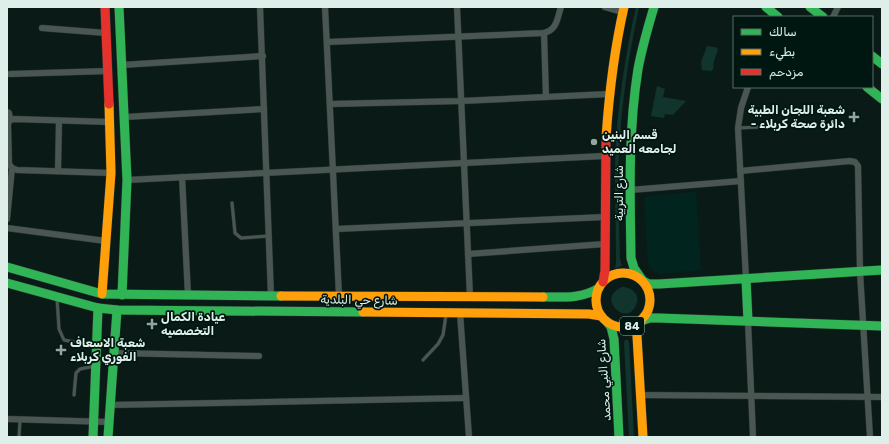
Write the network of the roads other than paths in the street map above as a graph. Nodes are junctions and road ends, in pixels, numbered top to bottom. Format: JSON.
{"nodes":[{"id":1,"x":105,"y":7,"type":"edge"},
{"id":2,"x":119,"y":7,"type":"edge"},
{"id":3,"x":260,"y":7,"type":"edge"},
{"id":4,"x":325,"y":7,"type":"edge"},
{"id":5,"x":457,"y":7,"type":"edge"},
{"id":6,"x":561,"y":7,"type":"edge"},
{"id":7,"x":605,"y":7,"type":"edge"},
{"id":8,"x":654,"y":7,"type":"edge"},
{"id":9,"x":766,"y":7,"type":"edge"},
{"id":10,"x":810,"y":7,"type":"edge"},
{"id":11,"x":838,"y":7,"type":"edge"},
{"id":12,"x":623,"y":10,"type":"edge"},
{"id":13,"x":777,"y":16,"type":"edge"},
{"id":14,"x":822,"y":16,"type":"edge"},
{"id":15,"x":834,"y":16,"type":"edge"},
{"id":16,"x":42,"y":28,"type":"dead end"},
{"id":17,"x":106,"y":33,"type":"junction"},
{"id":18,"x":544,"y":33,"type":"junction"},
{"id":19,"x":458,"y":37,"type":"junction"},
{"id":20,"x":327,"y":42,"type":"junction"},
{"id":21,"x":262,"y":56,"type":"junction"},
{"id":22,"x":873,"y":57,"type":"edge"},
{"id":23,"x":882,"y":64,"type":"edge"},
{"id":24,"x":122,"y":65,"type":"junction"},
{"id":25,"x":108,"y":71,"type":"junction"},
{"id":26,"x":10,"y":74,"type":"dead end"},
{"id":27,"x":748,"y":88,"type":"edge"},
{"id":28,"x":868,"y":88,"type":"edge"},
{"id":29,"x":609,"y":94,"type":"junction"},
{"id":30,"x":546,"y":97,"type":"junction"},
{"id":31,"x":882,"y":99,"type":"edge"},
{"id":32,"x":461,"y":101,"type":"junction"},
{"id":33,"x":330,"y":104,"type":"junction"},
{"id":34,"x":264,"y":109,"type":"junction"},
{"id":35,"x":7,"y":112,"type":"edge"},
{"id":36,"x":125,"y":117,"type":"junction"},
{"id":37,"x":10,"y":120,"type":"junction"},
{"id":38,"x":59,"y":121,"type":"junction"},
{"id":39,"x":110,"y":122,"type":"junction"},
{"id":40,"x":784,"y":126,"type":"dead end"},
{"id":41,"x":738,"y":128,"type":"junction"},
{"id":42,"x":604,"y":156,"type":"junction"},
{"id":43,"x":464,"y":163,"type":"junction"},
{"id":44,"x":12,"y":168,"type":"junction"},
{"id":45,"x":333,"y":170,"type":"junction"},
{"id":46,"x":58,"y":171,"type":"junction"},
{"id":47,"x":740,"y":171,"type":"junction"},
{"id":48,"x":266,"y":173,"type":"junction"},
{"id":49,"x":111,"y":174,"type":"junction"},
{"id":50,"x":182,"y":177,"type":"junction"},
{"id":51,"x":127,"y":180,"type":"junction"},
{"id":52,"x":741,"y":181,"type":"junction"},
{"id":53,"x":630,"y":190,"type":"junction"},
{"id":54,"x":232,"y":203,"type":"dead end"},
{"id":55,"x":605,"y":217,"type":"junction"},
{"id":56,"x":7,"y":219,"type":"edge"},
{"id":57,"x":466,"y":224,"type":"junction"},
{"id":58,"x":7,"y":228,"type":"edge"},
{"id":59,"x":336,"y":229,"type":"junction"},
{"id":60,"x":269,"y":236,"type":"junction"},
{"id":61,"x":106,"y":241,"type":"junction"},
{"id":62,"x":605,"y":244,"type":"junction"},
{"id":63,"x":468,"y":254,"type":"junction"},
{"id":64,"x":11,"y":268,"type":"edge"},
{"id":65,"x":882,"y":270,"type":"edge"},
{"id":66,"x":860,"y":272,"type":"junction"},
{"id":67,"x":29,"y":273,"type":"junction"},
{"id":68,"x":746,"y":279,"type":"junction"},
{"id":69,"x":643,"y":281,"type":"junction"},
{"id":70,"x":10,"y":284,"type":"edge"},
{"id":71,"x":601,"y":285,"type":"junction"},
{"id":72,"x":25,"y":288,"type":"junction"},
{"id":73,"x":102,"y":294,"type":"junction"},
{"id":74,"x":122,"y":295,"type":"junction"},
{"id":75,"x":188,"y":295,"type":"junction"},
{"id":76,"x":271,"y":296,"type":"junction"},
{"id":77,"x":339,"y":296,"type":"junction"},
{"id":78,"x":470,"y":296,"type":"junction"},
{"id":79,"x":57,"y":297,"type":"junction"},
{"id":80,"x":556,"y":297,"type":"junction"},
{"id":81,"x":98,"y":308,"type":"junction"},
{"id":82,"x":117,"y":310,"type":"junction"},
{"id":83,"x":447,"y":313,"type":"junction"},
{"id":84,"x":460,"y":313,"type":"junction"},
{"id":85,"x":557,"y":314,"type":"junction"},
{"id":86,"x":604,"y":319,"type":"junction"},
{"id":87,"x":641,"y":321,"type":"junction"},
{"id":88,"x":748,"y":321,"type":"junction"},
{"id":89,"x":864,"y":326,"type":"junction"},
{"id":90,"x":882,"y":326,"type":"edge"},
{"id":91,"x":79,"y":343,"type":"dead end"},
{"id":92,"x":114,"y":353,"type":"junction"},
{"id":93,"x":259,"y":356,"type":"dead end"},
{"id":94,"x":423,"y":360,"type":"dead end"},
{"id":95,"x":97,"y":365,"type":"junction"},
{"id":96,"x":640,"y":394,"type":"junction"},
{"id":97,"x":74,"y":395,"type":"dead end"},
{"id":98,"x":751,"y":396,"type":"junction"},
{"id":99,"x":868,"y":397,"type":"junction"},
{"id":100,"x":466,"y":398,"type":"junction"},
{"id":101,"x":882,"y":398,"type":"edge"},
{"id":102,"x":110,"y":405,"type":"junction"},
{"id":103,"x":7,"y":419,"type":"edge"},
{"id":104,"x":20,"y":420,"type":"junction"},
{"id":105,"x":94,"y":421,"type":"junction"},
{"id":106,"x":109,"y":422,"type":"junction"},
{"id":107,"x":19,"y":437,"type":"edge"},
{"id":108,"x":93,"y":437,"type":"edge"},
{"id":109,"x":108,"y":437,"type":"edge"},
{"id":110,"x":468,"y":437,"type":"edge"},
{"id":111,"x":619,"y":437,"type":"edge"},
{"id":112,"x":643,"y":437,"type":"edge"},
{"id":113,"x":753,"y":437,"type":"edge"},
{"id":114,"x":870,"y":437,"type":"edge"}],
"edges":[{"from":1,"to":17,"type":"main road"},
{"from":2,"to":24,"type":"main road"},
{"from":3,"to":21,"type":"street"},
{"from":4,"to":20,"type":"street"},
{"from":5,"to":19,"type":"street"},
{"from":6,"to":18,"type":"street"},
{"from":7,"to":12,"type":"street"},
{"from":8,"to":53,"type":"main road","name":"شارع التربية","number":"84"},
{"from":9,"to":13,"type":"main road"},
{"from":10,"to":14,"type":"main road"},
{"from":11,"to":15,"type":"street"},
{"from":12,"to":29,"type":"main road","name":"شارع التربية"},
{"from":16,"to":17,"type":"street"},
{"from":17,"to":25,"type":"main road"},
{"from":18,"to":19,"type":"street"},
{"from":18,"to":30,"type":"street"},
{"from":19,"to":20,"type":"street"},
{"from":19,"to":32,"type":"street"},
{"from":20,"to":33,"type":"street"},
{"from":21,"to":24,"type":"street"},
{"from":21,"to":34,"type":"street"},
{"from":22,"to":23,"type":"main road"},
{"from":24,"to":36,"type":"main road"},
{"from":25,"to":26,"type":"street"},
{"from":25,"to":39,"type":"main road"},
{"from":27,"to":41,"type":"street"},
{"from":28,"to":31,"type":"main road"},
{"from":29,"to":30,"type":"street"},
{"from":29,"to":42,"type":"main road","name":"شارع التربية"},
{"from":30,"to":32,"type":"street"},
{"from":32,"to":33,"type":"street"},
{"from":32,"to":43,"type":"street"},
{"from":33,"to":45,"type":"street"},
{"from":34,"to":36,"type":"street"},
{"from":34,"to":48,"type":"street"},
{"from":35,"to":37,"type":"street"},
{"from":36,"to":51,"type":"main road"},
{"from":37,"to":38,"type":"street"},
{"from":37,"to":44,"type":"street"},
{"from":38,"to":39,"type":"street"},
{"from":38,"to":46,"type":"street"},
{"from":39,"to":49,"type":"main road"},
{"from":40,"to":41,"type":"lane"},
{"from":41,"to":47,"type":"street"},
{"from":42,"to":43,"type":"street"},
{"from":42,"to":55,"type":"main road","name":"شارع التربية"},
{"from":43,"to":45,"type":"street"},
{"from":43,"to":57,"type":"street"},
{"from":44,"to":46,"type":"street"},
{"from":44,"to":56,"type":"street"},
{"from":45,"to":48,"type":"street"},
{"from":45,"to":59,"type":"street"},
{"from":46,"to":49,"type":"street"},
{"from":47,"to":52,"type":"street"},
{"from":47,"to":66,"type":"street"},
{"from":48,"to":50,"type":"street"},
{"from":48,"to":60,"type":"street"},
{"from":49,"to":61,"type":"main road"},
{"from":50,"to":51,"type":"street"},
{"from":50,"to":75,"type":"street"},
{"from":51,"to":74,"type":"main road"},
{"from":52,"to":53,"type":"street"},
{"from":52,"to":68,"type":"street"},
{"from":53,"to":69,"type":"main road","name":"شارع التربية","number":"84"},
{"from":54,"to":60,"type":"lane"},
{"from":55,"to":57,"type":"street"},
{"from":55,"to":62,"type":"main road","name":"شارع التربية"},
{"from":57,"to":59,"type":"street"},
{"from":57,"to":63,"type":"street"},
{"from":58,"to":61,"type":"street"},
{"from":59,"to":77,"type":"street"},
{"from":60,"to":76,"type":"street"},
{"from":61,"to":73,"type":"main road"},
{"from":62,"to":63,"type":"street"},
{"from":62,"to":71,"type":"main road","name":"شارع التربية"},
{"from":63,"to":78,"type":"street"},
{"from":64,"to":67,"type":"main road"},
{"from":64,"to":70,"type":"main road"},
{"from":65,"to":66,"type":"main road"},
{"from":66,"to":68,"type":"main road"},
{"from":66,"to":89,"type":"street"},
{"from":67,"to":72,"type":"main road"},
{"from":67,"to":73,"type":"main road"},
{"from":68,"to":69,"type":"main road"},
{"from":68,"to":88,"type":"main road"},
{"from":69,"to":71,"type":"main road"},
{"from":69,"to":87,"type":"main road","number":"84"},
{"from":70,"to":72,"type":"main road"},
{"from":71,"to":80,"type":"main road","name":"شارع حي البلدية"},
{"from":71,"to":86,"type":"main road"},
{"from":72,"to":79,"type":"main road"},
{"from":73,"to":74,"type":"main road","name":"شارع حي البلدية"},
{"from":74,"to":75,"type":"main road","name":"شارع حي البلدية"},
{"from":75,"to":76,"type":"main road","name":"شارع حي البلدية"},
{"from":76,"to":77,"type":"main road","name":"شارع حي البلدية"},
{"from":77,"to":78,"type":"main road","name":"شارع حي البلدية"},
{"from":78,"to":80,"type":"main road","name":"شارع حي البلدية"},
{"from":79,"to":81,"type":"main road"},
{"from":79,"to":91,"type":"lane"},
{"from":80,"to":85,"type":"main road"},
{"from":81,"to":82,"type":"main road","name":"شارع حي البلدية"},
{"from":81,"to":95,"type":"main road"},
{"from":82,"to":83,"type":"main road","name":"شارع حي البلدية"},
{"from":82,"to":92,"type":"main road"},
{"from":83,"to":84,"type":"main road","name":"شارع حي البلدية"},
{"from":83,"to":94,"type":"lane"},
{"from":84,"to":85,"type":"main road","name":"شارع حي البلدية"},
{"from":84,"to":100,"type":"street"},
{"from":85,"to":86,"type":"main road","name":"شارع حي البلدية"},
{"from":86,"to":87,"type":"main road","number":"84"},
{"from":86,"to":111,"type":"main road","name":"شارع النبي محمد","number":"84"},
{"from":87,"to":88,"type":"main road"},
{"from":87,"to":96,"type":"main road","number":"84"},
{"from":88,"to":89,"type":"main road"},
{"from":88,"to":98,"type":"street"},
{"from":89,"to":90,"type":"main road"},
{"from":89,"to":99,"type":"street"},
{"from":92,"to":93,"type":"street"},
{"from":92,"to":102,"type":"main road"},
{"from":95,"to":97,"type":"lane"},
{"from":95,"to":105,"type":"main road"},
{"from":96,"to":98,"type":"street"},
{"from":96,"to":112,"type":"main road","number":"84"},
{"from":98,"to":99,"type":"street"},
{"from":98,"to":113,"type":"street"},
{"from":99,"to":101,"type":"street"},
{"from":99,"to":114,"type":"street"},
{"from":100,"to":102,"type":"street"},
{"from":100,"to":110,"type":"street"},
{"from":102,"to":106,"type":"main road"},
{"from":103,"to":104,"type":"street"},
{"from":104,"to":105,"type":"street"},
{"from":104,"to":107,"type":"lane"},
{"from":105,"to":106,"type":"street"},
{"from":105,"to":108,"type":"main road"},
{"from":106,"to":109,"type":"main road"}]}
